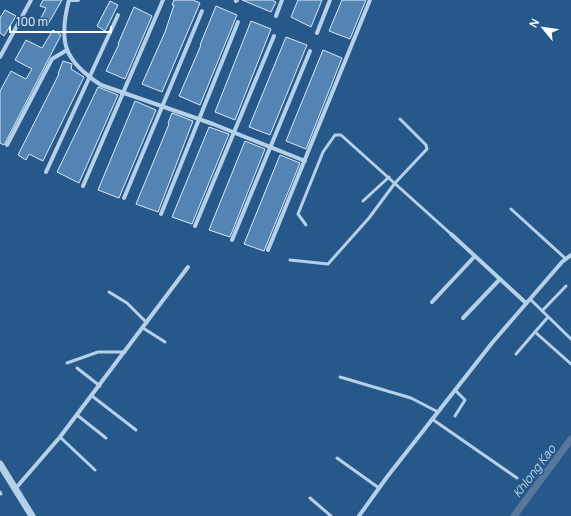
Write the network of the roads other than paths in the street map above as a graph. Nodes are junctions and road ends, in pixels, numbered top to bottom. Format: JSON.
{"nodes":[{"id":1,"x":31,"y":0,"type":"edge"},
{"id":2,"x":69,"y":0,"type":"edge"},
{"id":3,"x":78,"y":0,"type":"edge"},
{"id":4,"x":162,"y":0,"type":"edge"},
{"id":5,"x":282,"y":0,"type":"edge"},
{"id":6,"x":330,"y":0,"type":"edge"},
{"id":7,"x":370,"y":0,"type":"edge"},
{"id":8,"x":202,"y":11,"type":"dead end"},
{"id":9,"x":118,"y":15,"type":"dead end"},
{"id":10,"x":276,"y":16,"type":"dead end"},
{"id":11,"x":238,"y":22,"type":"dead end"},
{"id":12,"x":317,"y":33,"type":"dead end"},
{"id":13,"x":274,"y":36,"type":"dead end"},
{"id":14,"x":67,"y":50,"type":"junction"},
{"id":15,"x":310,"y":51,"type":"dead end"},
{"id":16,"x":0,"y":57,"type":"edge"},
{"id":17,"x":89,"y":77,"type":"junction"},
{"id":18,"x":123,"y":92,"type":"junction"},
{"id":19,"x":162,"y":106,"type":"junction"},
{"id":20,"x":199,"y":119,"type":"junction"},
{"id":21,"x":400,"y":119,"type":"dead end"},
{"id":22,"x":234,"y":132,"type":"junction"},
{"id":23,"x":8,"y":145,"type":"dead end"},
{"id":24,"x":270,"y":147,"type":"junction"},
{"id":25,"x":304,"y":161,"type":"junction"},
{"id":26,"x":46,"y":172,"type":"dead end"},
{"id":27,"x":388,"y":177,"type":"junction"},
{"id":28,"x":395,"y":183,"type":"junction"},
{"id":29,"x":83,"y":186,"type":"dead end"},
{"id":30,"x":124,"y":198,"type":"dead end"},
{"id":31,"x":363,"y":201,"type":"dead end"},
{"id":32,"x":511,"y":209,"type":"dead end"},
{"id":33,"x":161,"y":214,"type":"dead end"},
{"id":34,"x":195,"y":226,"type":"dead end"},
{"id":35,"x":306,"y":226,"type":"dead end"},
{"id":36,"x":451,"y":234,"type":"joint"},
{"id":37,"x":232,"y":240,"type":"dead end"},
{"id":38,"x":268,"y":250,"type":"dead end"},
{"id":39,"x":571,"y":255,"type":"edge"},
{"id":40,"x":475,"y":256,"type":"junction"},
{"id":41,"x":566,"y":259,"type":"junction"},
{"id":42,"x":290,"y":260,"type":"dead end"},
{"id":43,"x":188,"y":267,"type":"dead end"},
{"id":44,"x":500,"y":279,"type":"junction"},
{"id":45,"x":566,"y":286,"type":"dead end"},
{"id":46,"x":110,"y":292,"type":"dead end"},
{"id":47,"x":528,"y":301,"type":"junction"},
{"id":48,"x":432,"y":302,"type":"dead end"},
{"id":49,"x":542,"y":311,"type":"junction"},
{"id":50,"x":548,"y":317,"type":"junction"},
{"id":51,"x":463,"y":318,"type":"dead end"},
{"id":52,"x":147,"y":323,"type":"junction"},
{"id":53,"x":143,"y":328,"type":"junction"},
{"id":54,"x":535,"y":332,"type":"junction"},
{"id":55,"x":571,"y":339,"type":"edge"},
{"id":56,"x":165,"y":342,"type":"dead end"},
{"id":57,"x":125,"y":352,"type":"junction"},
{"id":58,"x":516,"y":354,"type":"dead end"},
{"id":59,"x":67,"y":363,"type":"dead end"},
{"id":60,"x":571,"y":364,"type":"edge"},
{"id":61,"x":77,"y":368,"type":"dead end"},
{"id":62,"x":340,"y":377,"type":"dead end"},
{"id":63,"x":100,"y":386,"type":"junction"},
{"id":64,"x":455,"y":390,"type":"junction"},
{"id":65,"x":92,"y":396,"type":"junction"},
{"id":66,"x":438,"y":412,"type":"junction"},
{"id":67,"x":77,"y":415,"type":"junction"},
{"id":68,"x":455,"y":416,"type":"dead end"},
{"id":69,"x":432,"y":418,"type":"junction"},
{"id":70,"x":136,"y":430,"type":"dead end"},
{"id":71,"x":60,"y":437,"type":"junction"},
{"id":72,"x":106,"y":438,"type":"dead end"},
{"id":73,"x":337,"y":458,"type":"dead end"},
{"id":74,"x":0,"y":464,"type":"edge"},
{"id":75,"x":95,"y":470,"type":"dead end"},
{"id":76,"x":517,"y":478,"type":"dead end"},
{"id":77,"x":379,"y":488,"type":"junction"},
{"id":78,"x":15,"y":489,"type":"junction"},
{"id":79,"x":310,"y":498,"type":"dead end"},
{"id":80,"x":32,"y":516,"type":"edge"},
{"id":81,"x":331,"y":516,"type":"edge"},
{"id":82,"x":358,"y":516,"type":"edge"}],
"edges":[{"from":1,"to":16,"type":"street"},
{"from":2,"to":3,"type":"street"},
{"from":2,"to":14,"type":"street"},
{"from":4,"to":18,"type":"street"},
{"from":5,"to":10,"type":"street"},
{"from":6,"to":12,"type":"street"},
{"from":7,"to":25,"type":"street"},
{"from":8,"to":19,"type":"street"},
{"from":9,"to":17,"type":"street"},
{"from":11,"to":20,"type":"street"},
{"from":13,"to":22,"type":"street"},
{"from":14,"to":17,"type":"street"},
{"from":14,"to":23,"type":"street"},
{"from":15,"to":24,"type":"street"},
{"from":17,"to":18,"type":"street"},
{"from":17,"to":26,"type":"street"},
{"from":18,"to":19,"type":"street"},
{"from":18,"to":29,"type":"street"},
{"from":19,"to":20,"type":"street"},
{"from":19,"to":30,"type":"street"},
{"from":20,"to":22,"type":"street"},
{"from":20,"to":33,"type":"street"},
{"from":21,"to":28,"type":"lane"},
{"from":22,"to":24,"type":"street"},
{"from":22,"to":34,"type":"street"},
{"from":24,"to":25,"type":"street"},
{"from":24,"to":37,"type":"street"},
{"from":25,"to":38,"type":"street"},
{"from":27,"to":28,"type":"lane"},
{"from":27,"to":31,"type":"lane"},
{"from":27,"to":35,"type":"lane"},
{"from":28,"to":36,"type":"lane"},
{"from":28,"to":42,"type":"lane"},
{"from":32,"to":41,"type":"lane"},
{"from":36,"to":40,"type":"street"},
{"from":39,"to":41,"type":"street"},
{"from":40,"to":44,"type":"street"},
{"from":40,"to":48,"type":"street"},
{"from":41,"to":47,"type":"street"},
{"from":43,"to":52,"type":"street"},
{"from":44,"to":47,"type":"street"},
{"from":44,"to":51,"type":"street"},
{"from":45,"to":49,"type":"lane"},
{"from":46,"to":52,"type":"lane"},
{"from":47,"to":49,"type":"lane"},
{"from":47,"to":64,"type":"street"},
{"from":49,"to":50,"type":"lane"},
{"from":50,"to":54,"type":"lane"},
{"from":50,"to":55,"type":"lane"},
{"from":52,"to":53,"type":"street"},
{"from":53,"to":56,"type":"lane"},
{"from":53,"to":57,"type":"street"},
{"from":54,"to":58,"type":"lane"},
{"from":54,"to":60,"type":"lane"},
{"from":57,"to":59,"type":"lane"},
{"from":57,"to":63,"type":"street"},
{"from":61,"to":63,"type":"lane"},
{"from":62,"to":66,"type":"lane"},
{"from":63,"to":65,"type":"street"},
{"from":64,"to":66,"type":"street"},
{"from":64,"to":68,"type":"lane"},
{"from":65,"to":67,"type":"street"},
{"from":65,"to":70,"type":"lane"},
{"from":66,"to":69,"type":"street"},
{"from":67,"to":71,"type":"street"},
{"from":67,"to":72,"type":"lane"},
{"from":69,"to":76,"type":"lane"},
{"from":69,"to":77,"type":"street"},
{"from":71,"to":75,"type":"lane"},
{"from":71,"to":78,"type":"street"},
{"from":73,"to":77,"type":"lane"},
{"from":74,"to":78,"type":"street"},
{"from":77,"to":82,"type":"street"},
{"from":78,"to":80,"type":"street"},
{"from":79,"to":81,"type":"lane"}]}
